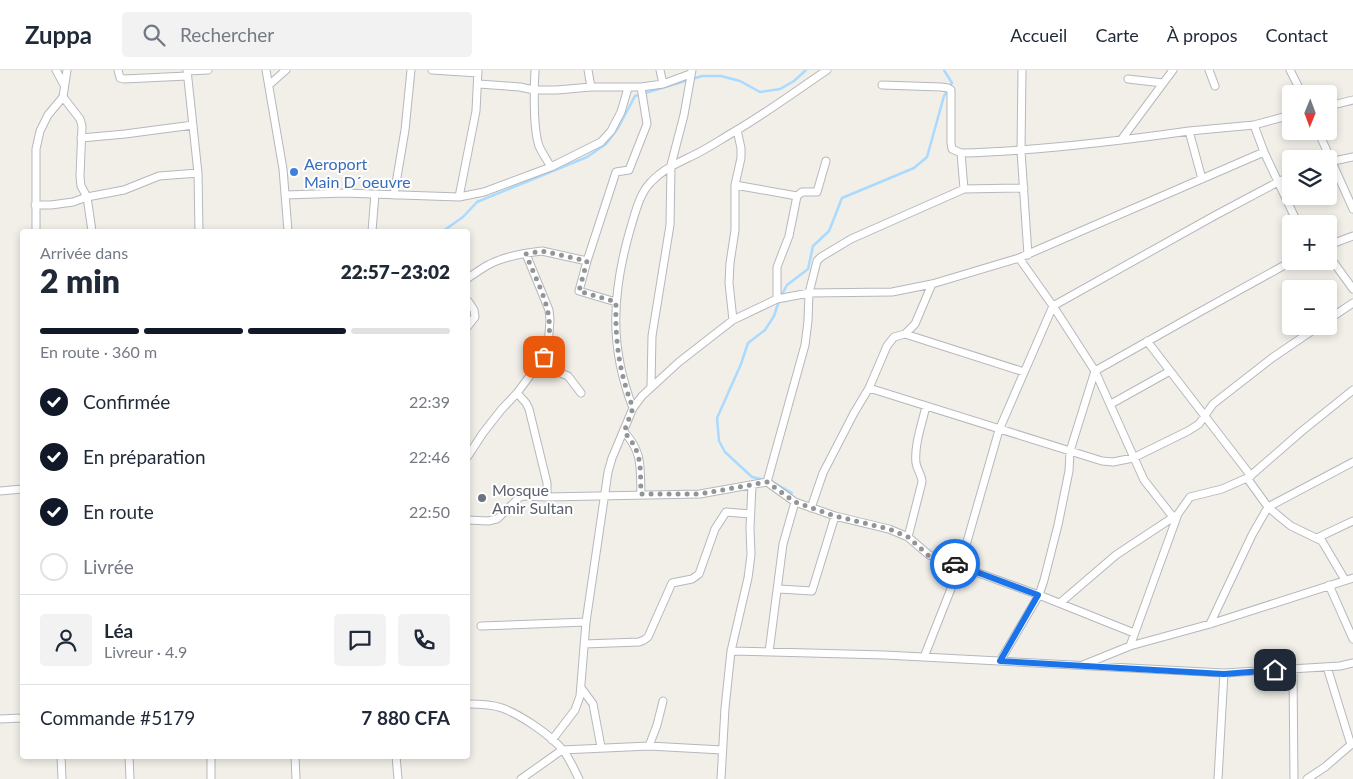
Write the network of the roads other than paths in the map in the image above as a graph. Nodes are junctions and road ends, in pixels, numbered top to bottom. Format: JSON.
{"nodes":[{"id":1,"x":56,"y":70,"type":"edge"},
{"id":2,"x":67,"y":70,"type":"edge"},
{"id":3,"x":118,"y":70,"type":"edge"},
{"id":4,"x":208,"y":70,"type":"edge"},
{"id":5,"x":266,"y":70,"type":"edge"},
{"id":6,"x":286,"y":70,"type":"edge"},
{"id":7,"x":411,"y":70,"type":"edge"},
{"id":8,"x":432,"y":70,"type":"edge"},
{"id":9,"x":535,"y":70,"type":"edge"},
{"id":10,"x":588,"y":70,"type":"edge"},
{"id":11,"x":660,"y":70,"type":"edge"},
{"id":12,"x":827,"y":70,"type":"edge"},
{"id":13,"x":1022,"y":70,"type":"edge"},
{"id":14,"x":1173,"y":70,"type":"edge"},
{"id":15,"x":1209,"y":70,"type":"edge"},
{"id":16,"x":1290,"y":70,"type":"edge"},
{"id":17,"x":187,"y":72,"type":"edge"},
{"id":18,"x":478,"y":72,"type":"edge"},
{"id":19,"x":691,"y":72,"type":"edge"},
{"id":20,"x":1128,"y":79,"type":"dead end"},
{"id":21,"x":1163,"y":83,"type":"junction"},
{"id":22,"x":269,"y":84,"type":"junction"},
{"id":23,"x":479,"y":84,"type":"junction"},
{"id":24,"x":663,"y":84,"type":"junction"},
{"id":25,"x":64,"y":85,"type":"junction"},
{"id":26,"x":882,"y":85,"type":"dead end"},
{"id":27,"x":1298,"y":85,"type":"edge"},
{"id":28,"x":1215,"y":86,"type":"dead end"},
{"id":29,"x":591,"y":87,"type":"junction"},
{"id":30,"x":628,"y":88,"type":"junction"},
{"id":31,"x":641,"y":88,"type":"junction"},
{"id":32,"x":534,"y":90,"type":"junction"},
{"id":33,"x":63,"y":97,"type":"junction"},
{"id":34,"x":1353,"y":100,"type":"edge"},
{"id":35,"x":1338,"y":104,"type":"edge"},
{"id":36,"x":1282,"y":117,"type":"edge"},
{"id":37,"x":193,"y":125,"type":"junction"},
{"id":38,"x":1254,"y":125,"type":"junction"},
{"id":39,"x":738,"y":130,"type":"junction"},
{"id":40,"x":1188,"y":131,"type":"junction"},
{"id":41,"x":82,"y":138,"type":"junction"},
{"id":42,"x":1121,"y":140,"type":"junction"},
{"id":43,"x":1021,"y":151,"type":"junction"},
{"id":44,"x":1264,"y":152,"type":"junction"},
{"id":45,"x":961,"y":153,"type":"junction"},
{"id":46,"x":1353,"y":157,"type":"edge"},
{"id":47,"x":1337,"y":160,"type":"edge"},
{"id":48,"x":826,"y":161,"type":"dead end"},
{"id":49,"x":671,"y":165,"type":"junction"},
{"id":50,"x":550,"y":167,"type":"junction"},
{"id":51,"x":198,"y":173,"type":"junction"},
{"id":52,"x":1337,"y":176,"type":"edge"},
{"id":53,"x":1202,"y":179,"type":"junction"},
{"id":54,"x":1282,"y":180,"type":"edge"},
{"id":55,"x":1278,"y":182,"type":"junction"},
{"id":56,"x":735,"y":185,"type":"junction"},
{"id":57,"x":1024,"y":188,"type":"junction"},
{"id":58,"x":964,"y":189,"type":"junction"},
{"id":59,"x":375,"y":194,"type":"junction"},
{"id":60,"x":286,"y":195,"type":"junction"},
{"id":61,"x":394,"y":195,"type":"junction"},
{"id":62,"x":796,"y":196,"type":"junction"},
{"id":63,"x":87,"y":197,"type":"junction"},
{"id":64,"x":459,"y":197,"type":"junction"},
{"id":65,"x":35,"y":205,"type":"junction"},
{"id":66,"x":1353,"y":209,"type":"edge"},
{"id":67,"x":1294,"y":215,"type":"edge"},
{"id":68,"x":36,"y":229,"type":"edge"},
{"id":69,"x":92,"y":229,"type":"edge"},
{"id":70,"x":199,"y":229,"type":"edge"},
{"id":71,"x":288,"y":229,"type":"edge"},
{"id":72,"x":372,"y":229,"type":"edge"},
{"id":73,"x":1353,"y":236,"type":"edge"},
{"id":74,"x":1337,"y":242,"type":"edge"},
{"id":75,"x":526,"y":254,"type":"junction"},
{"id":76,"x":1028,"y":255,"type":"junction"},
{"id":77,"x":1020,"y":258,"type":"junction"},
{"id":78,"x":587,"y":261,"type":"junction"},
{"id":79,"x":1282,"y":267,"type":"edge"},
{"id":80,"x":1337,"y":267,"type":"edge"},
{"id":81,"x":470,"y":277,"type":"edge"},
{"id":82,"x":932,"y":284,"type":"junction"},
{"id":83,"x":1353,"y":289,"type":"edge"},
{"id":84,"x":809,"y":293,"type":"junction"},
{"id":85,"x":777,"y":299,"type":"junction"},
{"id":86,"x":616,"y":302,"type":"junction"},
{"id":87,"x":1353,"y":302,"type":"edge"},
{"id":88,"x":470,"y":304,"type":"edge"},
{"id":89,"x":1053,"y":306,"type":"junction"},
{"id":90,"x":1337,"y":313,"type":"edge"},
{"id":91,"x":733,"y":320,"type":"junction"},
{"id":92,"x":470,"y":324,"type":"edge"},
{"id":93,"x":905,"y":334,"type":"junction"},
{"id":94,"x":1305,"y":335,"type":"edge"},
{"id":95,"x":1147,"y":341,"type":"junction"},
{"id":96,"x":538,"y":364,"type":"junction"},
{"id":97,"x":1095,"y":371,"type":"junction"},
{"id":98,"x":1170,"y":371,"type":"junction"},
{"id":99,"x":1024,"y":372,"type":"junction"},
{"id":100,"x":651,"y":386,"type":"junction"},
{"id":101,"x":870,"y":388,"type":"junction"},
{"id":102,"x":1353,"y":390,"type":"edge"},
{"id":103,"x":582,"y":392,"type":"dead end"},
{"id":104,"x":517,"y":393,"type":"junction"},
{"id":105,"x":1111,"y":404,"type":"junction"},
{"id":106,"x":926,"y":406,"type":"junction"},
{"id":107,"x":633,"y":408,"type":"junction"},
{"id":108,"x":1205,"y":416,"type":"junction"},
{"id":109,"x":999,"y":430,"type":"junction"},
{"id":110,"x":624,"y":432,"type":"junction"},
{"id":111,"x":1070,"y":451,"type":"junction"},
{"id":112,"x":470,"y":453,"type":"edge"},
{"id":113,"x":1133,"y":458,"type":"junction"},
{"id":114,"x":1353,"y":462,"type":"edge"},
{"id":115,"x":1249,"y":477,"type":"junction"},
{"id":116,"x":767,"y":482,"type":"junction"},
{"id":117,"x":752,"y":485,"type":"junction"},
{"id":118,"x":20,"y":489,"type":"edge"},
{"id":119,"x":0,"y":491,"type":"edge"},
{"id":120,"x":641,"y":494,"type":"junction"},
{"id":121,"x":606,"y":496,"type":"junction"},
{"id":122,"x":547,"y":497,"type":"junction"},
{"id":123,"x":795,"y":502,"type":"junction"},
{"id":124,"x":1268,"y":507,"type":"junction"},
{"id":125,"x":811,"y":508,"type":"junction"},
{"id":126,"x":750,"y":514,"type":"junction"},
{"id":127,"x":835,"y":516,"type":"junction"},
{"id":128,"x":1175,"y":516,"type":"junction"},
{"id":129,"x":470,"y":520,"type":"edge"},
{"id":130,"x":1353,"y":521,"type":"edge"},
{"id":131,"x":908,"y":537,"type":"junction"},
{"id":132,"x":1317,"y":538,"type":"junction"},
{"id":133,"x":960,"y":566,"type":"junction"},
{"id":134,"x":1353,"y":578,"type":"edge"},
{"id":135,"x":1345,"y":580,"type":"junction"},
{"id":136,"x":1329,"y":585,"type":"junction"},
{"id":137,"x":778,"y":589,"type":"junction"},
{"id":138,"x":1038,"y":595,"type":"junction"},
{"id":139,"x":1060,"y":603,"type":"junction"},
{"id":140,"x":586,"y":622,"type":"junction"},
{"id":141,"x":1210,"y":624,"type":"junction"},
{"id":142,"x":481,"y":626,"type":"dead end"},
{"id":143,"x":1134,"y":633,"type":"junction"},
{"id":144,"x":1353,"y":638,"type":"edge"},
{"id":145,"x":584,"y":644,"type":"junction"},
{"id":146,"x":1130,"y":646,"type":"junction"},
{"id":147,"x":731,"y":651,"type":"junction"},
{"id":148,"x":769,"y":652,"type":"junction"},
{"id":149,"x":924,"y":657,"type":"junction"},
{"id":150,"x":1000,"y":661,"type":"junction"},
{"id":151,"x":1353,"y":663,"type":"edge"},
{"id":152,"x":1080,"y":666,"type":"junction"},
{"id":153,"x":1326,"y":666,"type":"junction"},
{"id":154,"x":1292,"y":669,"type":"junction"},
{"id":155,"x":1224,"y":674,"type":"junction"},
{"id":156,"x":582,"y":689,"type":"junction"},
{"id":157,"x":663,"y":700,"type":"dead end"},
{"id":158,"x":470,"y":704,"type":"edge"},
{"id":159,"x":20,"y":718,"type":"edge"},
{"id":160,"x":0,"y":719,"type":"edge"},
{"id":161,"x":552,"y":740,"type":"junction"},
{"id":162,"x":1352,"y":744,"type":"edge"},
{"id":163,"x":649,"y":746,"type":"junction"},
{"id":164,"x":601,"y":748,"type":"junction"},
{"id":165,"x":562,"y":750,"type":"junction"},
{"id":166,"x":722,"y":750,"type":"junction"},
{"id":167,"x":61,"y":759,"type":"edge"},
{"id":168,"x":129,"y":759,"type":"edge"},
{"id":169,"x":211,"y":759,"type":"edge"},
{"id":170,"x":295,"y":759,"type":"edge"},
{"id":171,"x":396,"y":759,"type":"edge"},
{"id":172,"x":62,"y":779,"type":"edge"},
{"id":173,"x":130,"y":779,"type":"edge"},
{"id":174,"x":212,"y":779,"type":"edge"},
{"id":175,"x":296,"y":779,"type":"edge"},
{"id":176,"x":398,"y":779,"type":"edge"},
{"id":177,"x":521,"y":779,"type":"edge"},
{"id":178,"x":580,"y":779,"type":"edge"},
{"id":179,"x":721,"y":779,"type":"edge"},
{"id":180,"x":1218,"y":779,"type":"edge"},
{"id":181,"x":1294,"y":779,"type":"edge"},
{"id":182,"x":1307,"y":779,"type":"edge"}],
"edges":[{"from":1,"to":25,"type":"street"},
{"from":2,"to":25,"type":"street"},
{"from":3,"to":17,"type":"street"},
{"from":4,"to":17,"type":"street"},
{"from":5,"to":22,"type":"street"},
{"from":6,"to":22,"type":"street"},
{"from":7,"to":61,"type":"street"},
{"from":8,"to":18,"type":"street"},
{"from":9,"to":32,"type":"street"},
{"from":10,"to":29,"type":"street"},
{"from":11,"to":24,"type":"street"},
{"from":12,"to":39,"type":"street"},
{"from":13,"to":43,"type":"street"},
{"from":14,"to":21,"type":"street"},
{"from":15,"to":28,"type":"street"},
{"from":16,"to":27,"type":"street"},
{"from":17,"to":37,"type":"street"},
{"from":18,"to":23,"type":"street"},
{"from":19,"to":24,"type":"street"},
{"from":19,"to":49,"type":"street"},
{"from":20,"to":21,"type":"street"},
{"from":21,"to":42,"type":"street"},
{"from":22,"to":60,"type":"street"},
{"from":23,"to":32,"type":"street"},
{"from":23,"to":64,"type":"street"},
{"from":24,"to":31,"type":"street"},
{"from":25,"to":33,"type":"street"},
{"from":26,"to":45,"type":"street"},
{"from":29,"to":30,"type":"street"},
{"from":29,"to":32,"type":"street"},
{"from":30,"to":31,"type":"street"},
{"from":30,"to":50,"type":"street"},
{"from":31,"to":78,"type":"street"},
{"from":32,"to":50,"type":"street"},
{"from":33,"to":41,"type":"street"},
{"from":33,"to":65,"type":"street"},
{"from":34,"to":35,"type":"street"},
{"from":36,"to":38,"type":"street"},
{"from":37,"to":41,"type":"street"},
{"from":37,"to":51,"type":"street"},
{"from":38,"to":40,"type":"street"},
{"from":38,"to":44,"type":"street"},
{"from":39,"to":49,"type":"street"},
{"from":39,"to":56,"type":"street"},
{"from":40,"to":42,"type":"street"},
{"from":40,"to":53,"type":"street"},
{"from":41,"to":63,"type":"street"},
{"from":42,"to":43,"type":"street"},
{"from":43,"to":45,"type":"street"},
{"from":43,"to":57,"type":"street"},
{"from":44,"to":53,"type":"street"},
{"from":44,"to":55,"type":"street"},
{"from":45,"to":58,"type":"street"},
{"from":46,"to":47,"type":"street"},
{"from":48,"to":62,"type":"street"},
{"from":49,"to":86,"type":"street"},
{"from":49,"to":100,"type":"street"},
{"from":50,"to":64,"type":"street"},
{"from":51,"to":63,"type":"street"},
{"from":51,"to":70,"type":"street"},
{"from":52,"to":66,"type":"street"},
{"from":53,"to":76,"type":"street"},
{"from":54,"to":55,"type":"street"},
{"from":55,"to":67,"type":"street"},
{"from":55,"to":89,"type":"street"},
{"from":56,"to":62,"type":"street"},
{"from":56,"to":91,"type":"street"},
{"from":57,"to":58,"type":"street"},
{"from":57,"to":76,"type":"street"},
{"from":58,"to":84,"type":"street"},
{"from":59,"to":60,"type":"street"},
{"from":59,"to":61,"type":"street"},
{"from":59,"to":72,"type":"street"},
{"from":60,"to":71,"type":"street"},
{"from":61,"to":64,"type":"street"},
{"from":62,"to":85,"type":"street"},
{"from":63,"to":65,"type":"street"},
{"from":63,"to":69,"type":"street"},
{"from":65,"to":68,"type":"street"},
{"from":73,"to":74,"type":"street"},
{"from":75,"to":78,"type":"street"},
{"from":75,"to":81,"type":"street"},
{"from":75,"to":96,"type":"street"},
{"from":76,"to":77,"type":"street"},
{"from":77,"to":82,"type":"street"},
{"from":77,"to":89,"type":"street"},
{"from":78,"to":86,"type":"street"},
{"from":79,"to":95,"type":"street"},
{"from":80,"to":83,"type":"street"},
{"from":82,"to":84,"type":"street"},
{"from":82,"to":93,"type":"street"},
{"from":84,"to":85,"type":"street"},
{"from":84,"to":116,"type":"street"},
{"from":85,"to":91,"type":"street"},
{"from":86,"to":107,"type":"street"},
{"from":87,"to":90,"type":"street"},
{"from":88,"to":92,"type":"street"},
{"from":89,"to":97,"type":"street"},
{"from":89,"to":99,"type":"street"},
{"from":91,"to":100,"type":"street"},
{"from":93,"to":99,"type":"street"},
{"from":93,"to":101,"type":"street"},
{"from":94,"to":108,"type":"street"},
{"from":95,"to":97,"type":"street"},
{"from":95,"to":98,"type":"street"},
{"from":96,"to":103,"type":"street"},
{"from":96,"to":104,"type":"street"},
{"from":97,"to":105,"type":"street"},
{"from":97,"to":111,"type":"street"},
{"from":98,"to":105,"type":"street"},
{"from":98,"to":108,"type":"street"},
{"from":99,"to":109,"type":"street"},
{"from":100,"to":107,"type":"street"},
{"from":101,"to":106,"type":"street"},
{"from":101,"to":125,"type":"street"},
{"from":102,"to":115,"type":"street"},
{"from":104,"to":112,"type":"street"},
{"from":104,"to":122,"type":"street"},
{"from":105,"to":113,"type":"street"},
{"from":106,"to":109,"type":"street"},
{"from":106,"to":131,"type":"street"},
{"from":107,"to":110,"type":"street"},
{"from":108,"to":113,"type":"street"},
{"from":108,"to":115,"type":"street"},
{"from":109,"to":111,"type":"street"},
{"from":109,"to":133,"type":"street"},
{"from":110,"to":120,"type":"street"},
{"from":110,"to":121,"type":"street"},
{"from":111,"to":113,"type":"street"},
{"from":111,"to":138,"type":"street"},
{"from":113,"to":128,"type":"street"},
{"from":114,"to":124,"type":"street"},
{"from":115,"to":124,"type":"street"},
{"from":115,"to":128,"type":"street"},
{"from":116,"to":117,"type":"street"},
{"from":116,"to":123,"type":"street"},
{"from":117,"to":120,"type":"street"},
{"from":117,"to":126,"type":"street"},
{"from":118,"to":119,"type":"street"},
{"from":120,"to":121,"type":"street"},
{"from":121,"to":122,"type":"street"},
{"from":121,"to":140,"type":"street"},
{"from":122,"to":129,"type":"street"},
{"from":123,"to":125,"type":"street"},
{"from":123,"to":137,"type":"street"},
{"from":124,"to":132,"type":"street"},
{"from":124,"to":141,"type":"street"},
{"from":125,"to":127,"type":"street"},
{"from":126,"to":145,"type":"street"},
{"from":126,"to":147,"type":"street"},
{"from":127,"to":131,"type":"street"},
{"from":127,"to":137,"type":"street"},
{"from":128,"to":139,"type":"street"},
{"from":128,"to":143,"type":"street"},
{"from":130,"to":132,"type":"street"},
{"from":131,"to":133,"type":"street"},
{"from":132,"to":135,"type":"street"},
{"from":133,"to":138,"type":"street"},
{"from":133,"to":149,"type":"street"},
{"from":134,"to":135,"type":"street"},
{"from":135,"to":136,"type":"street"},
{"from":136,"to":141,"type":"street"},
{"from":136,"to":144,"type":"street"},
{"from":137,"to":148,"type":"street"},
{"from":138,"to":139,"type":"street"},
{"from":138,"to":150,"type":"street"},
{"from":139,"to":143,"type":"street"},
{"from":140,"to":142,"type":"street"},
{"from":140,"to":145,"type":"street"},
{"from":141,"to":146,"type":"street"},
{"from":143,"to":146,"type":"street"},
{"from":145,"to":156,"type":"street"},
{"from":146,"to":152,"type":"street"},
{"from":147,"to":148,"type":"street"},
{"from":147,"to":166,"type":"street"},
{"from":148,"to":149,"type":"street"},
{"from":149,"to":150,"type":"street"},
{"from":150,"to":152,"type":"street"},
{"from":151,"to":153,"type":"street"},
{"from":152,"to":155,"type":"street"},
{"from":153,"to":154,"type":"street"},
{"from":153,"to":162,"type":"street"},
{"from":154,"to":155,"type":"street"},
{"from":154,"to":181,"type":"street"},
{"from":155,"to":180,"type":"street"},
{"from":156,"to":161,"type":"street"},
{"from":156,"to":164,"type":"street"},
{"from":157,"to":163,"type":"street"},
{"from":158,"to":161,"type":"street"},
{"from":159,"to":160,"type":"street"},
{"from":161,"to":165,"type":"street"},
{"from":162,"to":182,"type":"street"},
{"from":163,"to":164,"type":"street"},
{"from":163,"to":166,"type":"street"},
{"from":164,"to":165,"type":"street"},
{"from":165,"to":177,"type":"street"},
{"from":165,"to":178,"type":"street"},
{"from":166,"to":179,"type":"street"},
{"from":167,"to":172,"type":"street"},
{"from":168,"to":173,"type":"street"},
{"from":169,"to":174,"type":"street"},
{"from":170,"to":175,"type":"street"},
{"from":171,"to":176,"type":"street"}]}
